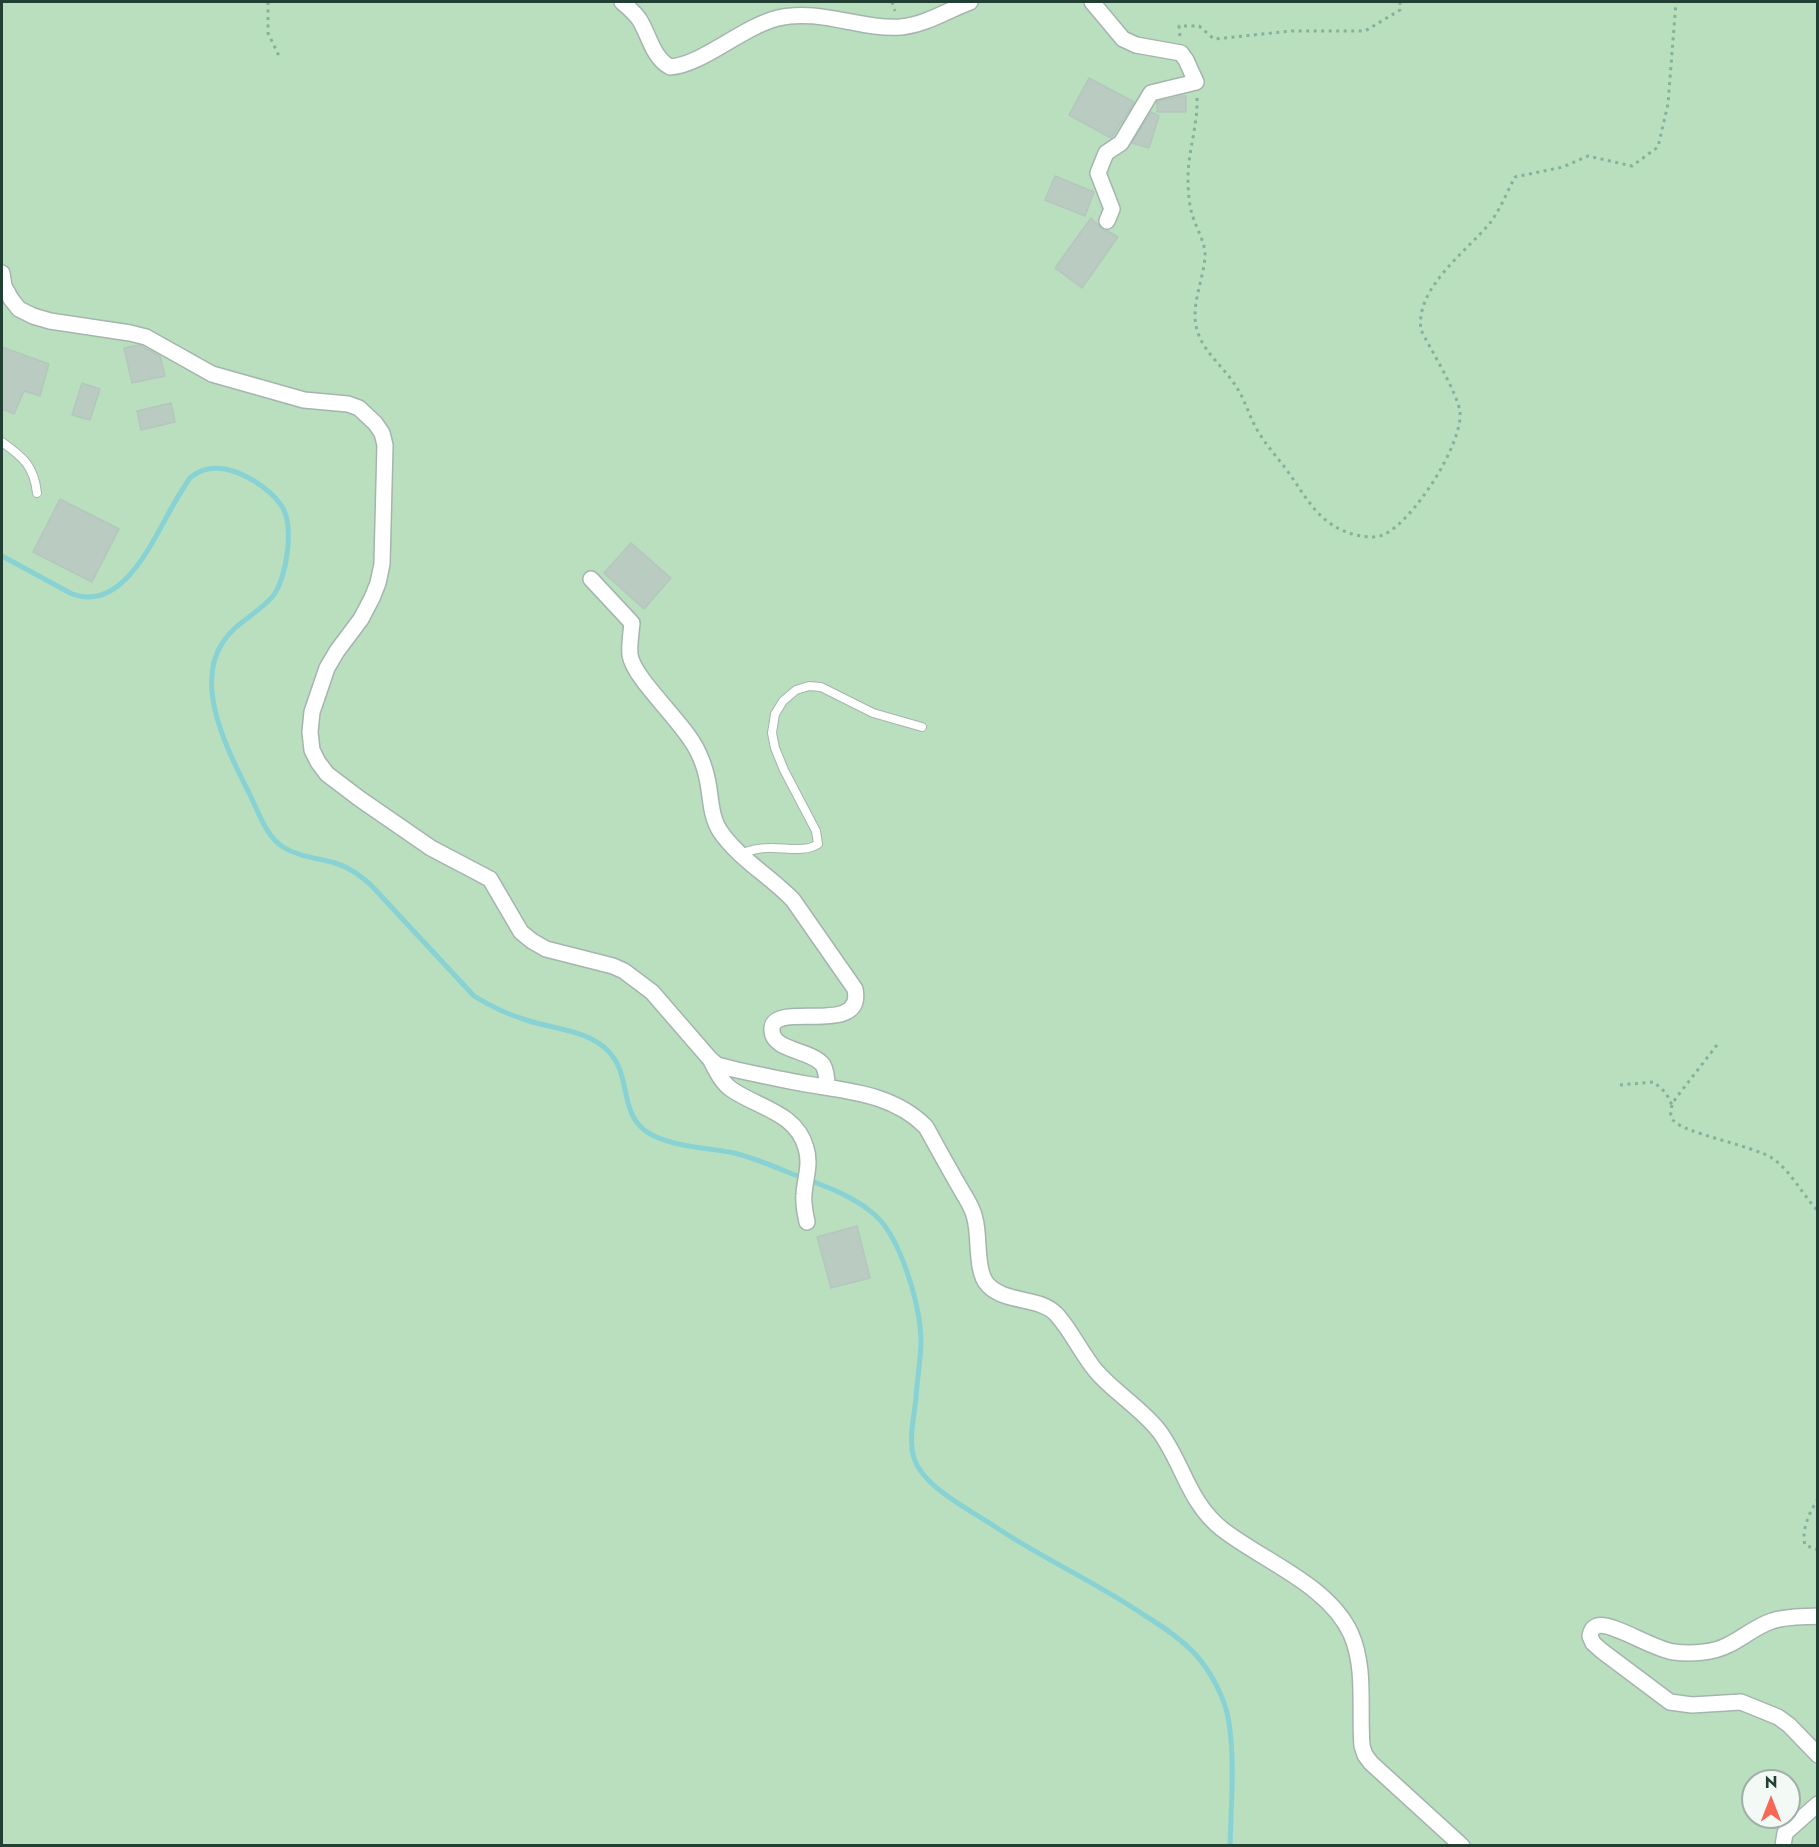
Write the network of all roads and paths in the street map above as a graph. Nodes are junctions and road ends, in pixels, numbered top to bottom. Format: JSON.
{"nodes":[{"id":1,"x":268,"y":2,"type":"edge"},
{"id":2,"x":622,"y":2,"type":"edge"},
{"id":3,"x":970,"y":2,"type":"edge"},
{"id":4,"x":1092,"y":2,"type":"edge"},
{"id":5,"x":1400,"y":2,"type":"edge"},
{"id":6,"x":1676,"y":2,"type":"edge"},
{"id":7,"x":1181,"y":53,"type":"junction"},
{"id":8,"x":280,"y":58,"type":"dead end"},
{"id":9,"x":1196,"y":82,"type":"junction"},
{"id":10,"x":1107,"y":221,"type":"dead end"},
{"id":11,"x":2,"y":273,"type":"edge"},
{"id":12,"x":2,"y":442,"type":"edge"},
{"id":13,"x":37,"y":493,"type":"dead end"},
{"id":14,"x":591,"y":579,"type":"dead end"},
{"id":15,"x":921,"y":727,"type":"dead end"},
{"id":16,"x":741,"y":854,"type":"junction"},
{"id":17,"x":1717,"y":1045,"type":"dead end"},
{"id":18,"x":710,"y":1059,"type":"junction"},
{"id":19,"x":1620,"y":1085,"type":"dead end"},
{"id":20,"x":827,"y":1087,"type":"junction"},
{"id":21,"x":1672,"y":1105,"type":"junction"},
{"id":22,"x":1818,"y":1211,"type":"edge"},
{"id":23,"x":807,"y":1222,"type":"dead end"},
{"id":24,"x":1818,"y":1498,"type":"edge"},
{"id":25,"x":1818,"y":1550,"type":"edge"},
{"id":26,"x":1818,"y":1616,"type":"edge"},
{"id":27,"x":1818,"y":1755,"type":"edge"},
{"id":28,"x":1818,"y":1804,"type":"edge"},
{"id":29,"x":1462,"y":1845,"type":"edge"},
{"id":30,"x":1783,"y":1845,"type":"edge"}],
"edges":[{"from":1,"to":8,"type":"path"},
{"from":2,"to":3,"type":"street"},
{"from":4,"to":7,"type":"street"},
{"from":5,"to":7,"type":"path"},
{"from":6,"to":9,"type":"path"},
{"from":7,"to":9,"type":"street"},
{"from":9,"to":10,"type":"street"},
{"from":11,"to":18,"type":"street"},
{"from":12,"to":13,"type":"lane"},
{"from":14,"to":16,"type":"street"},
{"from":15,"to":16,"type":"lane"},
{"from":16,"to":20,"type":"street"},
{"from":17,"to":21,"type":"path"},
{"from":18,"to":20,"type":"street"},
{"from":18,"to":23,"type":"street"},
{"from":19,"to":21,"type":"path"},
{"from":20,"to":29,"type":"street"},
{"from":21,"to":22,"type":"path"},
{"from":24,"to":25,"type":"path"},
{"from":26,"to":27,"type":"street"},
{"from":28,"to":30,"type":"street"}]}
